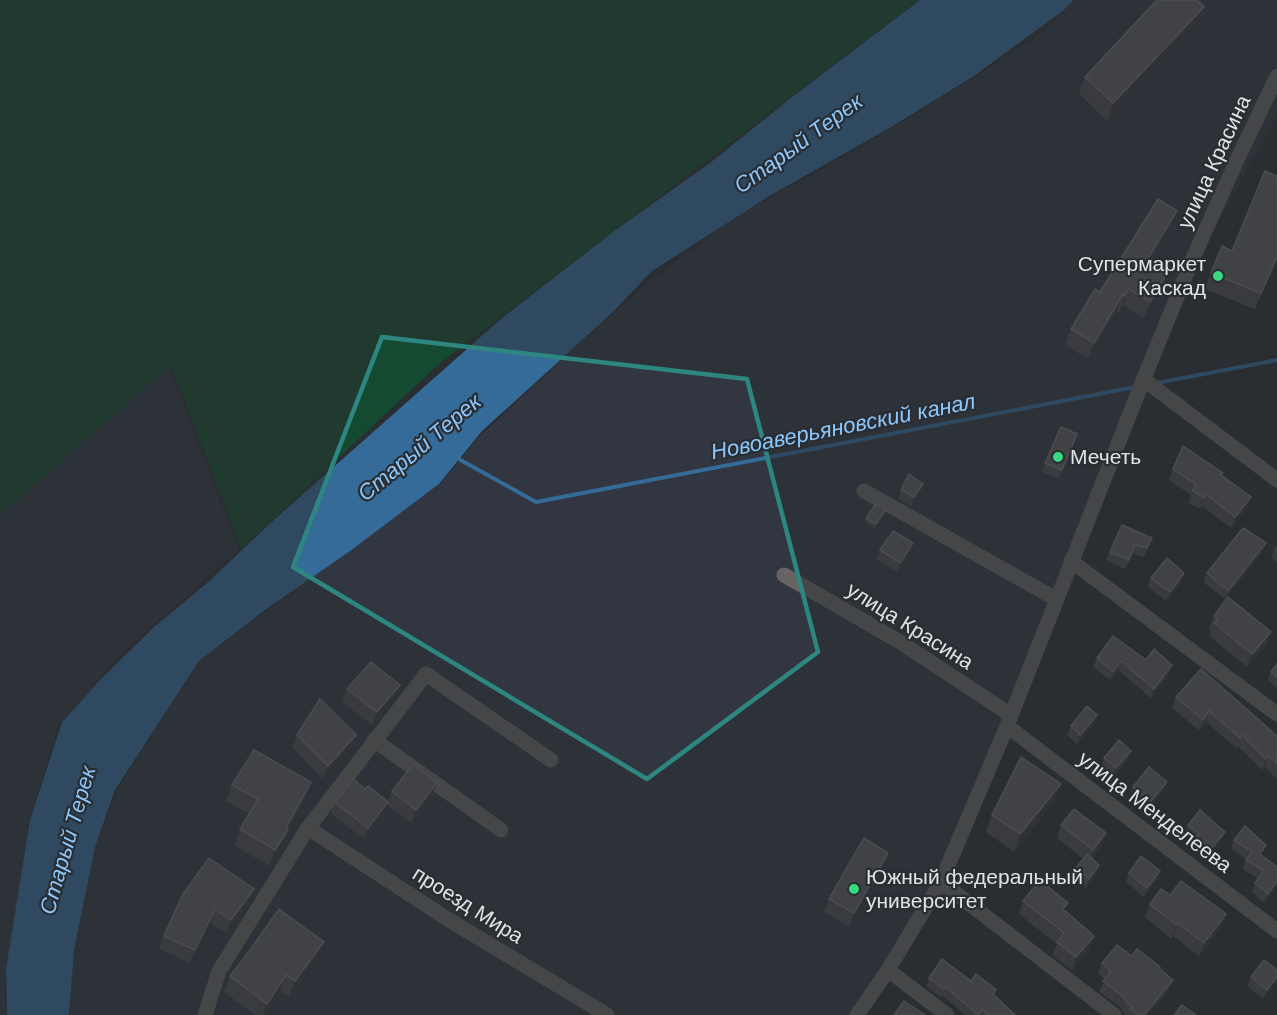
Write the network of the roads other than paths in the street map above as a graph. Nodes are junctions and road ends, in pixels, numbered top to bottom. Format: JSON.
{"nodes":[{"id":1,"x":1277,"y":76,"type":"edge"},
{"id":2,"x":1143,"y":379,"type":"junction"},
{"id":3,"x":1277,"y":480,"type":"edge"},
{"id":4,"x":864,"y":491,"type":"dead end"},
{"id":5,"x":1071,"y":561,"type":"junction"},
{"id":6,"x":784,"y":575,"type":"dead end"},
{"id":7,"x":1056,"y":599,"type":"junction"},
{"id":8,"x":1277,"y":714,"type":"edge"},
{"id":9,"x":1009,"y":721,"type":"junction"},
{"id":10,"x":374,"y":740,"type":"junction"},
{"id":11,"x":551,"y":760,"type":"dead end"},
{"id":12,"x":308,"y":828,"type":"junction"},
{"id":13,"x":501,"y":830,"type":"dead end"},
{"id":14,"x":941,"y":882,"type":"junction"},
{"id":15,"x":1277,"y":931,"type":"edge"},
{"id":16,"x":888,"y":970,"type":"junction"},
{"id":17,"x":205,"y":1015,"type":"edge"},
{"id":18,"x":607,"y":1015,"type":"edge"},
{"id":19,"x":857,"y":1015,"type":"edge"},
{"id":20,"x":947,"y":1015,"type":"edge"},
{"id":21,"x":1114,"y":1015,"type":"edge"}],
"edges":[{"from":1,"to":2,"type":"street","name":"улица Красина"},
{"from":2,"to":3,"type":"street"},
{"from":2,"to":5,"type":"street","name":"улица Красина"},
{"from":4,"to":7,"type":"street"},
{"from":5,"to":7,"type":"street","name":"улица Красина"},
{"from":5,"to":8,"type":"street"},
{"from":6,"to":9,"type":"street","name":"улица Красина"},
{"from":7,"to":9,"type":"street","name":"улица Красина"},
{"from":9,"to":14,"type":"street","name":"улица Красина"},
{"from":9,"to":15,"type":"street","name":"улица Менделеева"},
{"from":10,"to":11,"type":"street"},
{"from":10,"to":12,"type":"street"},
{"from":10,"to":13,"type":"street"},
{"from":12,"to":17,"type":"street"},
{"from":12,"to":18,"type":"street","name":"проезд Мира"},
{"from":14,"to":16,"type":"street","name":"улица Красина"},
{"from":14,"to":21,"type":"street"},
{"from":16,"to":19,"type":"street","name":"улица Красина"},
{"from":16,"to":20,"type":"street"}]}
